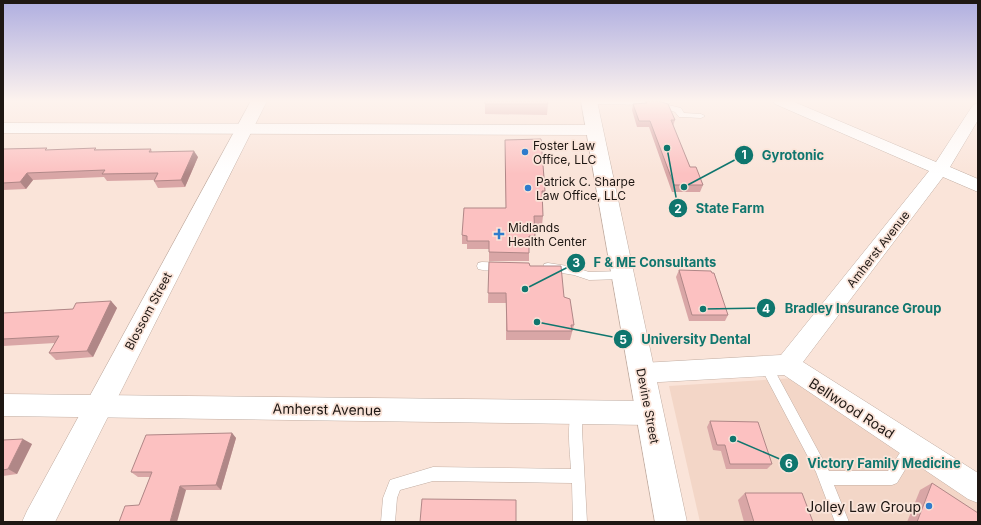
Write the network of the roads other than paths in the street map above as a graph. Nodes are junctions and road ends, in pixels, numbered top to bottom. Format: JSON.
{"nodes":[{"id":1,"x":246,"y":126,"type":"edge"},
{"id":2,"x":594,"y":126,"type":"edge"},
{"id":3,"x":838,"y":126,"type":"edge"},
{"id":4,"x":967,"y":126,"type":"edge"},
{"id":5,"x":3,"y":128,"type":"edge"},
{"id":6,"x":244,"y":129,"type":"junction"},
{"id":7,"x":595,"y":130,"type":"junction"},
{"id":8,"x":940,"y":169,"type":"junction"},
{"id":9,"x":978,"y":186,"type":"edge"},
{"id":10,"x":482,"y":266,"type":"dead end"},
{"id":11,"x":513,"y":266,"type":"edge"},
{"id":12,"x":537,"y":266,"type":"edge"},
{"id":13,"x":623,"y":275,"type":"junction"},
{"id":14,"x":776,"y":366,"type":"junction"},
{"id":15,"x":642,"y":373,"type":"junction"},
{"id":16,"x":3,"y":405,"type":"edge"},
{"id":17,"x":98,"y":406,"type":"junction"},
{"id":18,"x":577,"y":412,"type":"junction"},
{"id":19,"x":650,"y":413,"type":"junction"},
{"id":20,"x":912,"y":446,"type":"junction"},
{"id":21,"x":578,"y":476,"type":"junction"},
{"id":22,"x":824,"y":478,"type":"junction"},
{"id":23,"x":978,"y":489,"type":"edge"},
{"id":24,"x":38,"y":522,"type":"edge"},
{"id":25,"x":388,"y":522,"type":"edge"},
{"id":26,"x":580,"y":522,"type":"edge"},
{"id":27,"x":671,"y":522,"type":"edge"},
{"id":28,"x":842,"y":522,"type":"edge"}],
"edges":[{"from":1,"to":6,"type":"main road","name":"Blossom Street"},
{"from":2,"to":7,"type":"main road","name":"Devine Street"},
{"from":3,"to":8,"type":"street"},
{"from":4,"to":8,"type":"street","name":"Amherst Avenue"},
{"from":5,"to":6,"type":"street"},
{"from":6,"to":7,"type":"street"},
{"from":6,"to":17,"type":"main road","name":"Blossom Street"},
{"from":7,"to":13,"type":"main road","name":"Devine Street"},
{"from":8,"to":9,"type":"street"},
{"from":8,"to":14,"type":"street","name":"Amherst Avenue"},
{"from":10,"to":11,"type":"lane"},
{"from":12,"to":13,"type":"lane"},
{"from":13,"to":15,"type":"main road","name":"Devine Street"},
{"from":14,"to":15,"type":"street"},
{"from":14,"to":20,"type":"street","name":"Bellwood Road"},
{"from":14,"to":22,"type":"lane"},
{"from":15,"to":19,"type":"main road","name":"Devine Street"},
{"from":16,"to":17,"type":"street","name":"Amherst Avenue"},
{"from":17,"to":18,"type":"street","name":"Amherst Avenue"},
{"from":17,"to":24,"type":"main road","name":"Blossom Street"},
{"from":18,"to":19,"type":"street","name":"Amherst Avenue"},
{"from":18,"to":21,"type":"lane"},
{"from":19,"to":27,"type":"main road","name":"Devine Street"},
{"from":20,"to":22,"type":"lane"},
{"from":20,"to":23,"type":"street","name":"Bellwood Road"},
{"from":21,"to":25,"type":"lane"},
{"from":21,"to":26,"type":"lane"},
{"from":22,"to":28,"type":"lane"}]}
